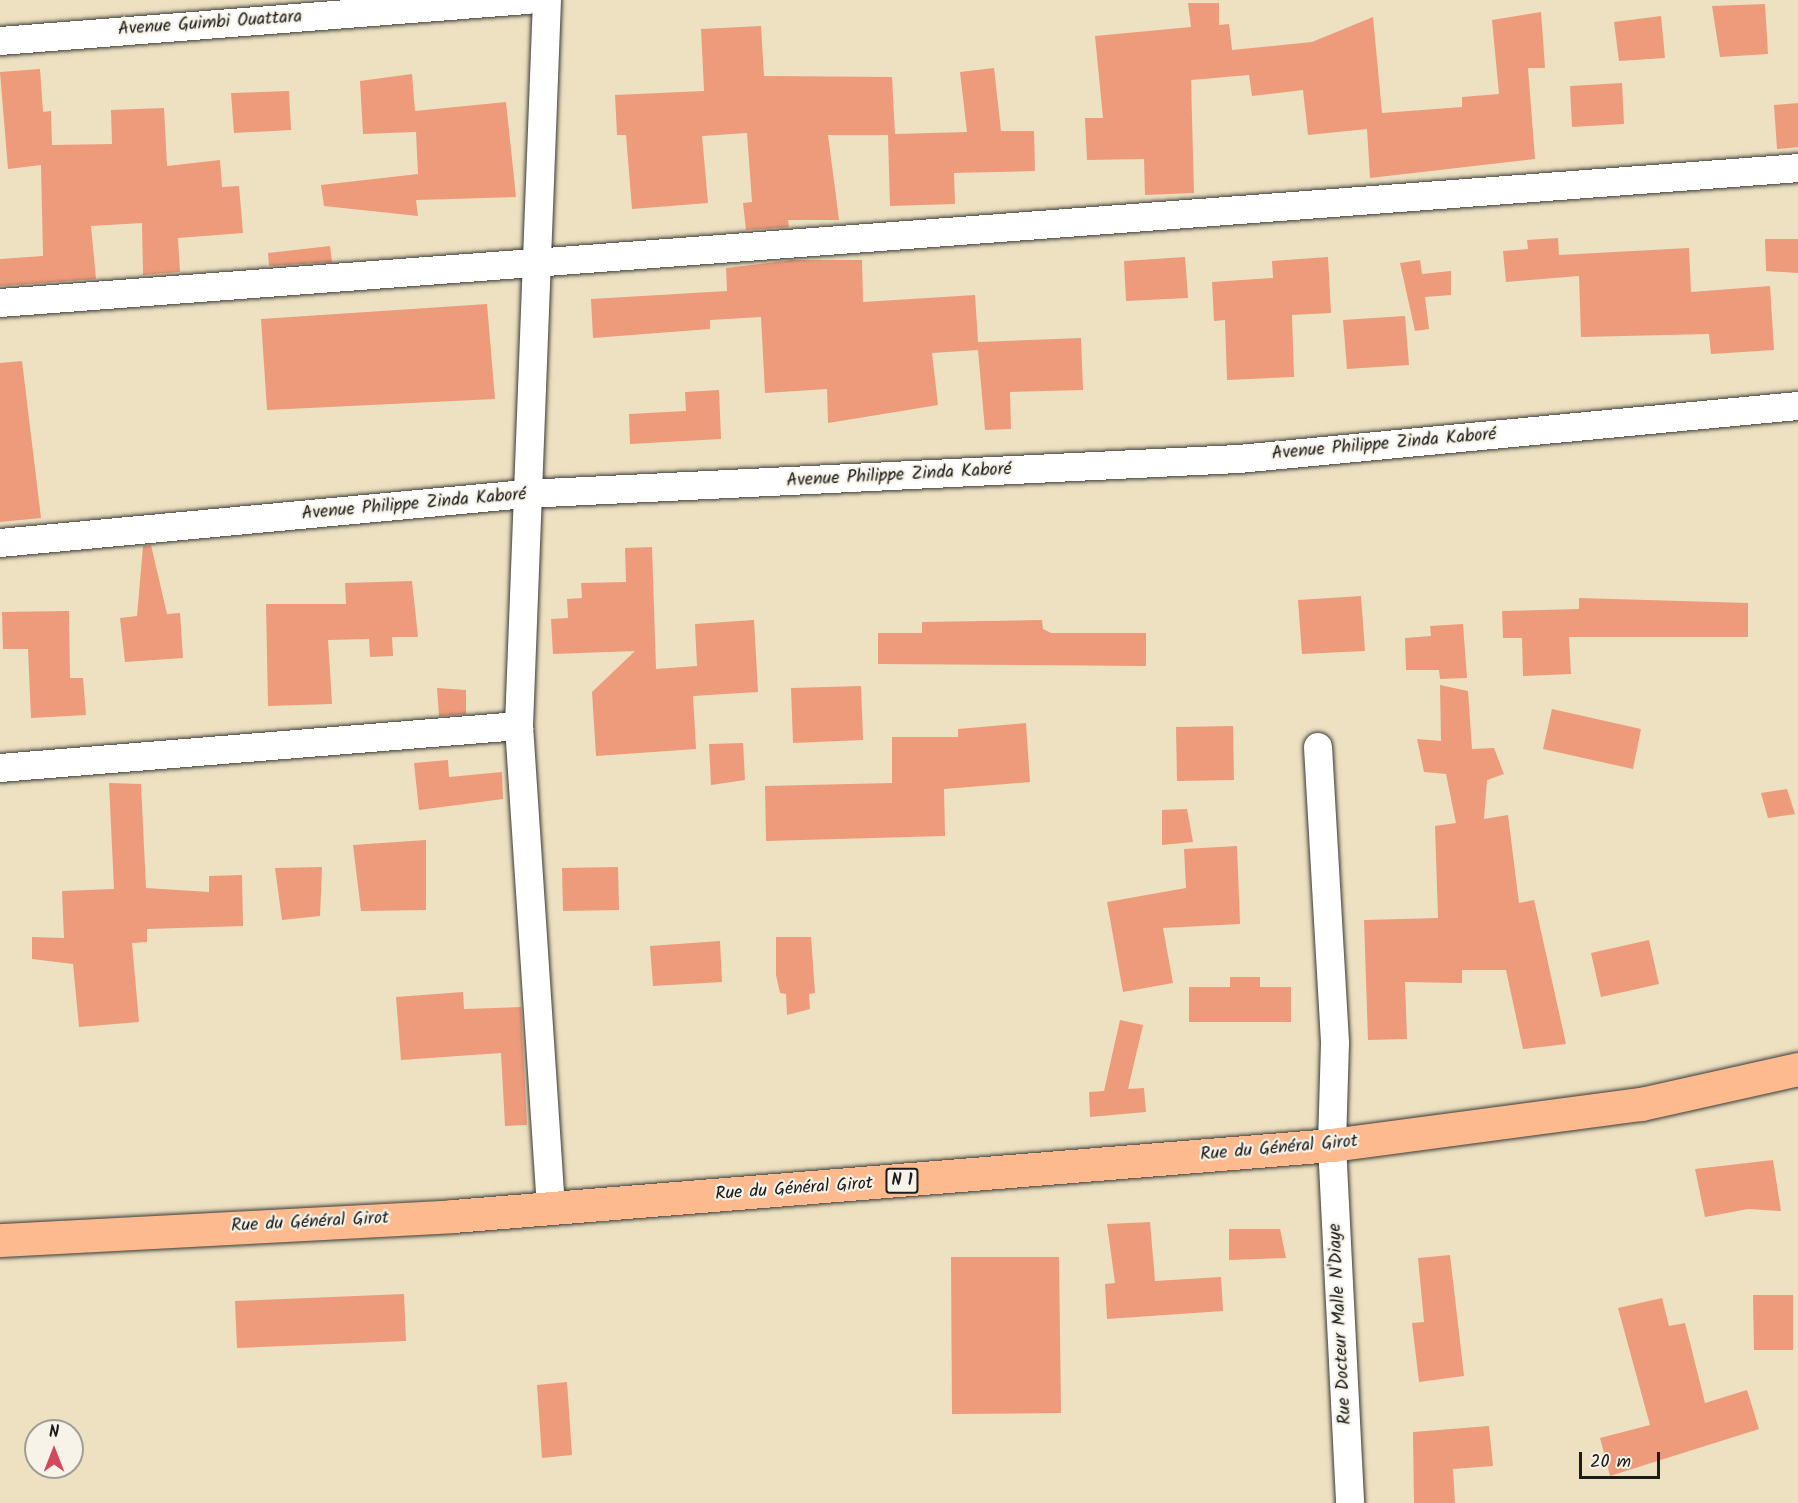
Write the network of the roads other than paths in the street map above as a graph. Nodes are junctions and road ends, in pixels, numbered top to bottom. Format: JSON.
{"nodes":[{"id":1,"x":527,"y":0,"type":"edge"},
{"id":2,"x":547,"y":0,"type":"edge"},
{"id":3,"x":184,"y":12,"type":"edge"},
{"id":4,"x":0,"y":41,"type":"edge"},
{"id":5,"x":1798,"y":168,"type":"edge"},
{"id":6,"x":539,"y":259,"type":"junction"},
{"id":7,"x":0,"y":303,"type":"edge"},
{"id":8,"x":1798,"y":406,"type":"edge"},
{"id":9,"x":525,"y":494,"type":"junction"},
{"id":10,"x":0,"y":543,"type":"edge"},
{"id":11,"x":519,"y":726,"type":"junction"},
{"id":12,"x":1318,"y":747,"type":"dead end"},
{"id":13,"x":0,"y":768,"type":"edge"},
{"id":14,"x":1798,"y":1068,"type":"edge"},
{"id":15,"x":1332,"y":1145,"type":"junction"},
{"id":16,"x":551,"y":1208,"type":"junction"},
{"id":17,"x":0,"y":1240,"type":"edge"},
{"id":18,"x":1350,"y":1503,"type":"edge"}],
"edges":[{"from":1,"to":3,"type":"street","name":"Avenue Guimbi Ouattara"},
{"from":2,"to":6,"type":"street"},
{"from":3,"to":4,"type":"street","name":"Avenue Guimbi Ouattara"},
{"from":5,"to":6,"type":"street"},
{"from":6,"to":7,"type":"street"},
{"from":6,"to":9,"type":"street"},
{"from":8,"to":9,"type":"street","name":"Avenue Philippe Zinda Kaboré"},
{"from":9,"to":10,"type":"street","name":"Avenue Philippe Zinda Kaboré"},
{"from":9,"to":11,"type":"street"},
{"from":11,"to":13,"type":"street"},
{"from":11,"to":16,"type":"street"},
{"from":12,"to":15,"type":"street","name":"Rue Docteur Malle N'Diaye"},
{"from":14,"to":15,"type":"highway","name":"Rue du Général Girot","number":"N 1"},
{"from":15,"to":16,"type":"highway","name":"Rue du Général Girot","number":"N 1"},
{"from":15,"to":18,"type":"street","name":"Rue Docteur Malle N'Diaye"},
{"from":16,"to":17,"type":"highway","name":"Rue du Général Girot","number":"N 1"}]}
